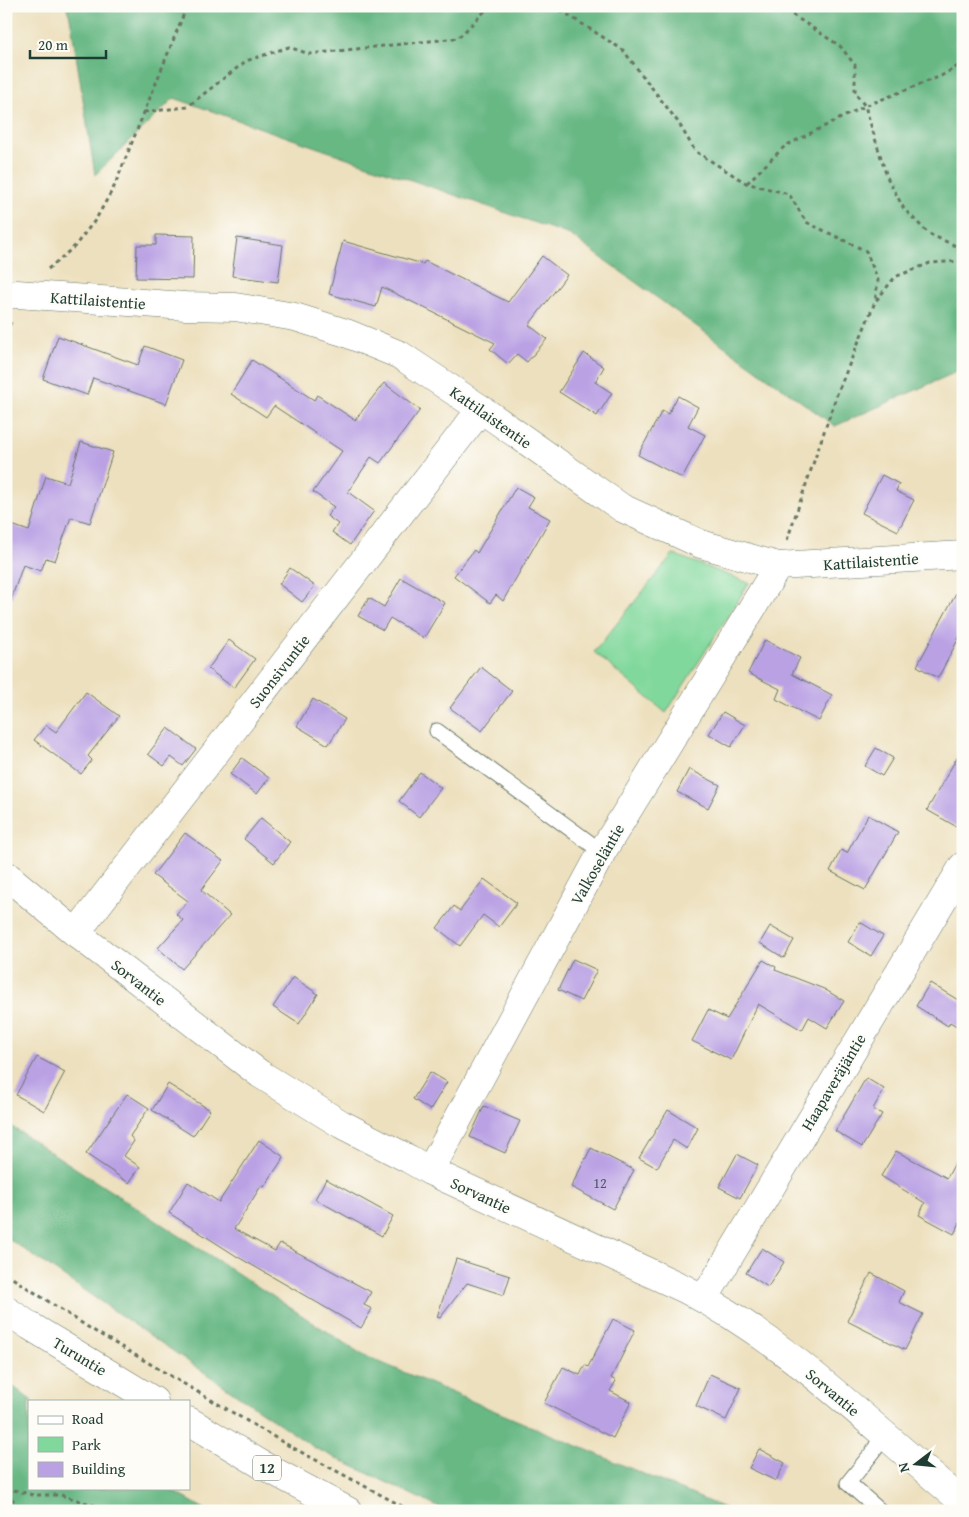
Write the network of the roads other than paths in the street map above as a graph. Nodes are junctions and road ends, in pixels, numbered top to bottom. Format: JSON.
{"nodes":[{"id":1,"x":12,"y":295,"type":"edge"},
{"id":2,"x":481,"y":409,"type":"junction"},
{"id":3,"x":963,"y":555,"type":"edge"},
{"id":4,"x":778,"y":566,"type":"junction"},
{"id":5,"x":437,"y":731,"type":"dead end"},
{"id":6,"x":602,"y":852,"type":"junction"},
{"id":7,"x":963,"y":866,"type":"edge"},
{"id":8,"x":6,"y":875,"type":"edge"},
{"id":9,"x":76,"y":933,"type":"junction"},
{"id":10,"x":430,"y":1171,"type":"junction"},
{"id":11,"x":704,"y":1299,"type":"junction"},
{"id":12,"x":6,"y":1310,"type":"edge"},
{"id":13,"x":152,"y":1400,"type":"edge"},
{"id":14,"x":190,"y":1422,"type":"edge"},
{"id":15,"x":884,"y":1434,"type":"junction"},
{"id":16,"x":963,"y":1502,"type":"edge"},
{"id":17,"x":348,"y":1511,"type":"edge"},
{"id":18,"x":880,"y":1511,"type":"edge"}],
"edges":[{"from":1,"to":2,"type":"main road","name":"Kattilaistentie"},
{"from":2,"to":4,"type":"main road","name":"Kattilaistentie"},
{"from":2,"to":9,"type":"main road","name":"Suonsivuntie"},
{"from":3,"to":4,"type":"main road","name":"Kattilaistentie"},
{"from":4,"to":6,"type":"main road","name":"Valkoseläntie"},
{"from":5,"to":6,"type":"lane"},
{"from":6,"to":10,"type":"main road","name":"Valkoseläntie"},
{"from":7,"to":11,"type":"main road","name":"Haapaveräjäntie"},
{"from":8,"to":9,"type":"main road","name":"Sorvantie"},
{"from":9,"to":10,"type":"main road","name":"Sorvantie"},
{"from":10,"to":11,"type":"main road","name":"Sorvantie"},
{"from":11,"to":15,"type":"main road","name":"Sorvantie"},
{"from":12,"to":13,"type":"main road","name":"Turuntie"},
{"from":14,"to":17,"type":"main road","number":"12"},
{"from":15,"to":16,"type":"main road","name":"Sorvantie"},
{"from":15,"to":18,"type":"lane"}]}
